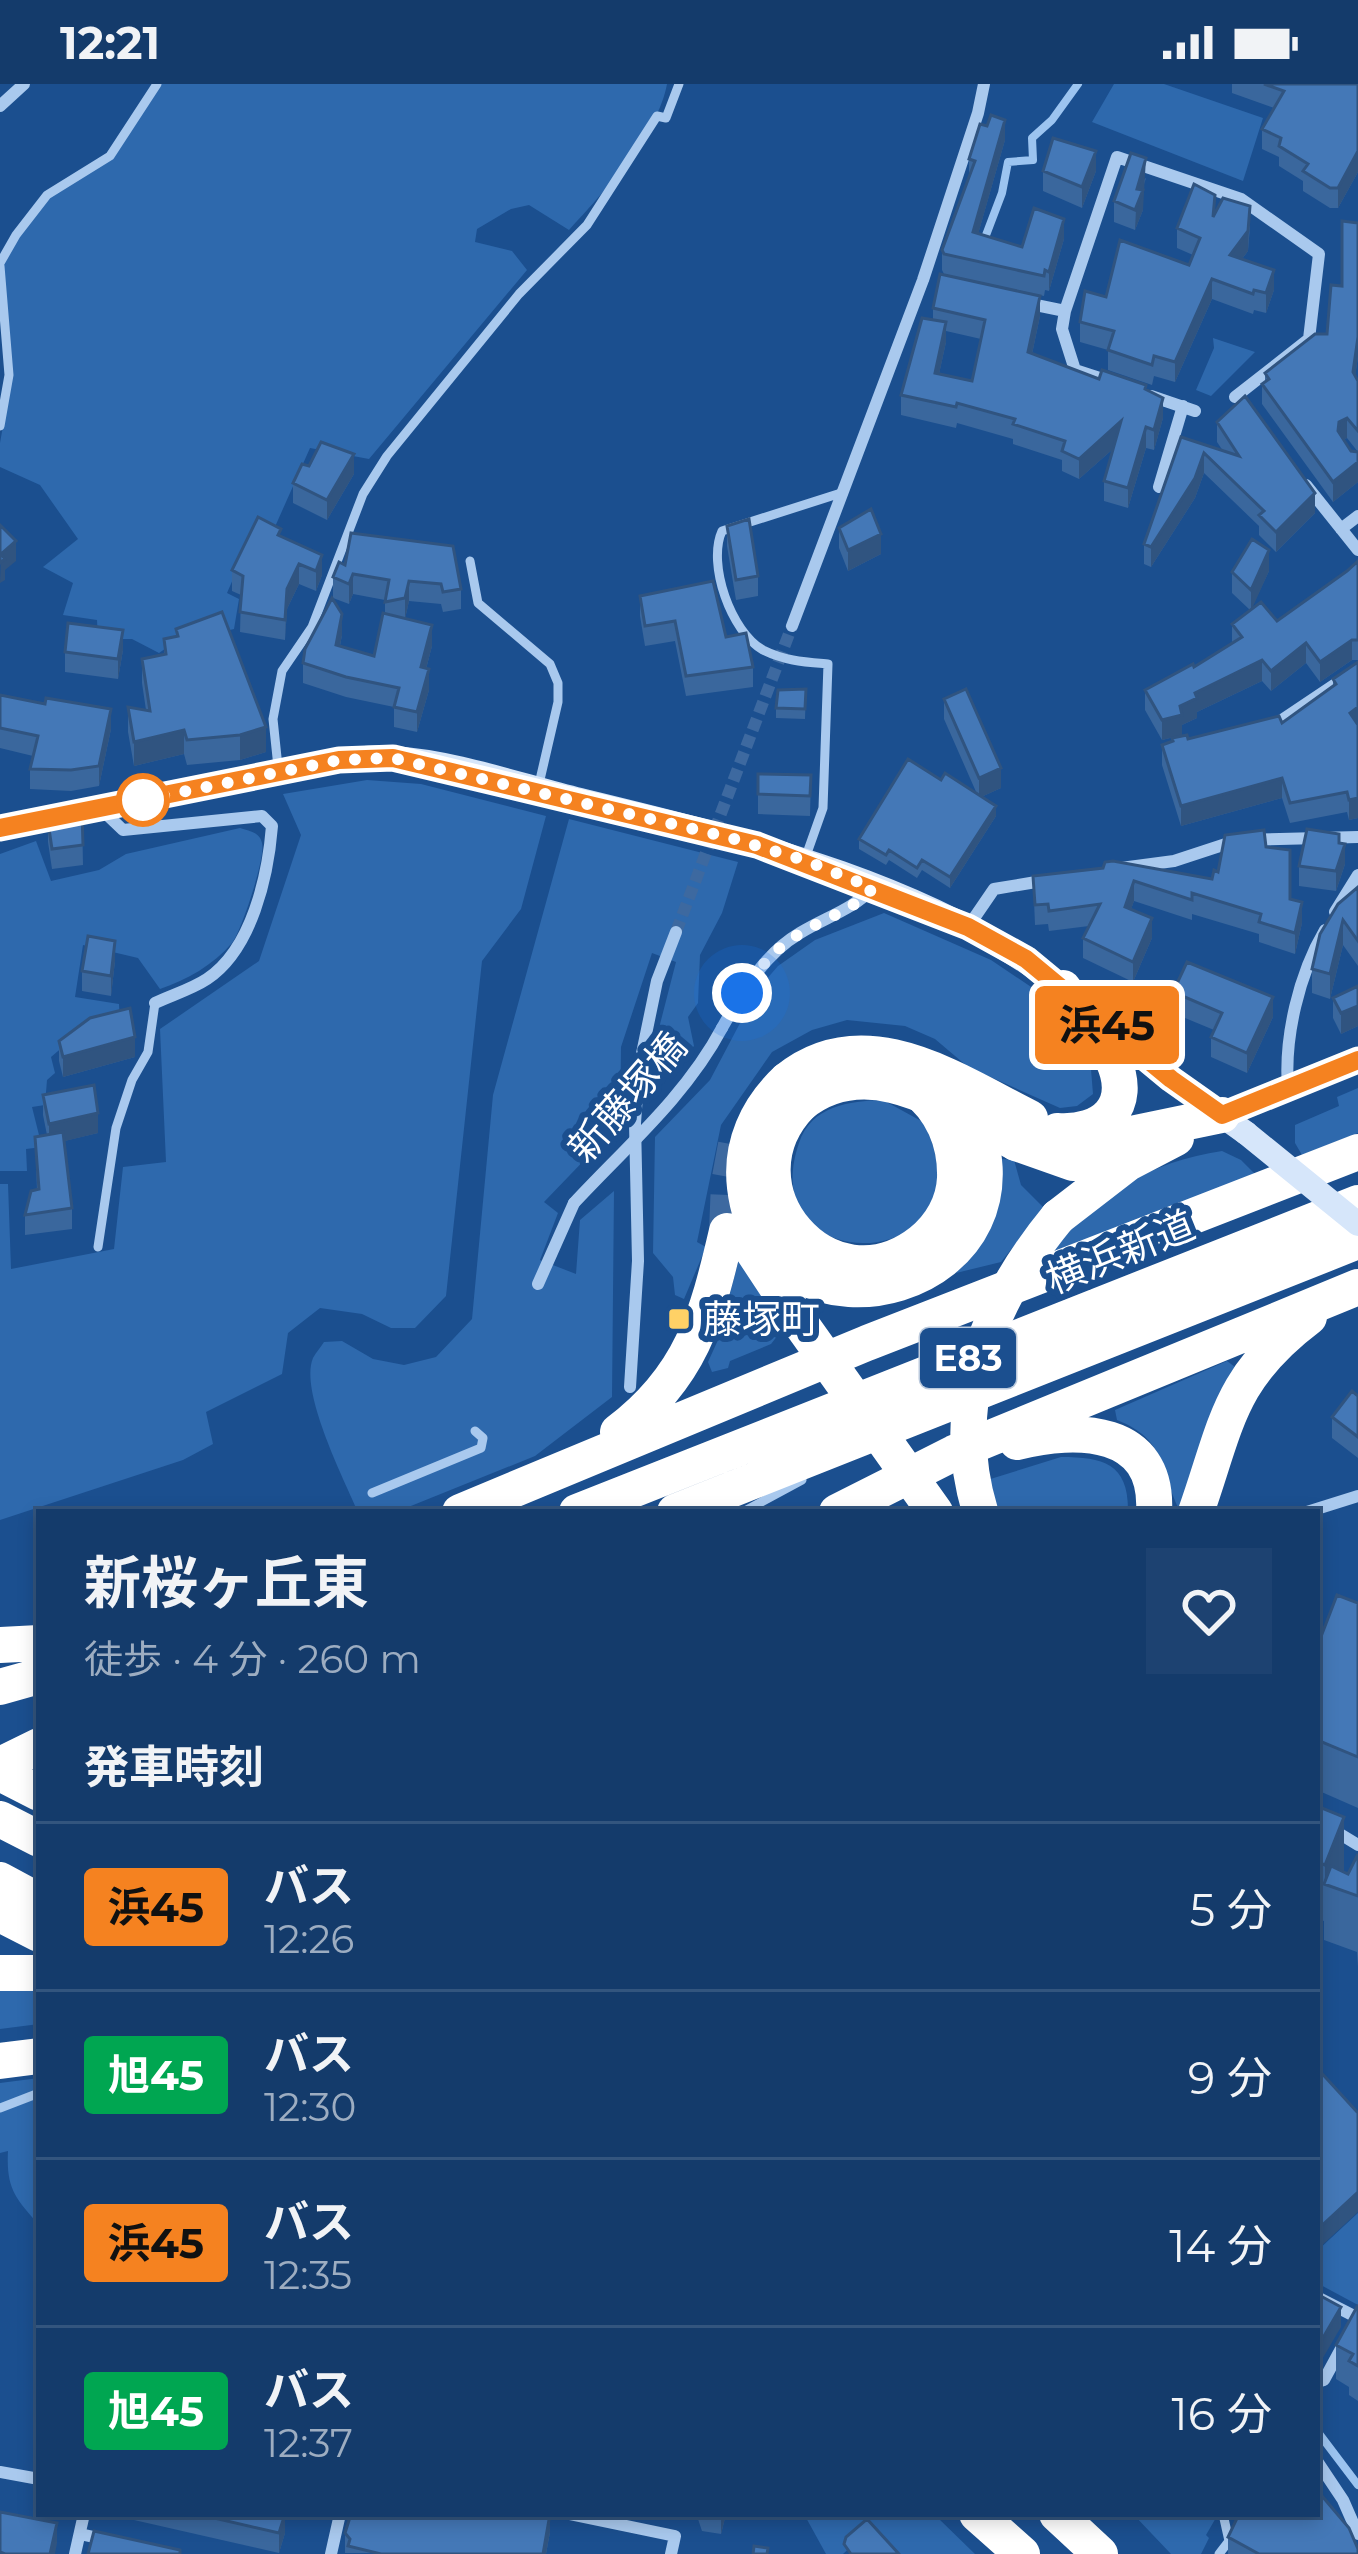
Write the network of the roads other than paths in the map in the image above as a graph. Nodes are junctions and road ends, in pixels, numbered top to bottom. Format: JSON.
{"nodes":[{"id":1,"x":24,"y":84,"type":"edge"},
{"id":2,"x":157,"y":84,"type":"edge"},
{"id":3,"x":679,"y":84,"type":"edge"},
{"id":4,"x":984,"y":84,"type":"edge"},
{"id":5,"x":0,"y":106,"type":"edge"},
{"id":6,"x":0,"y":265,"type":"edge"},
{"id":7,"x":923,"y":280,"type":"junction"},
{"id":8,"x":943,"y":284,"type":"edge"},
{"id":9,"x":1004,"y":298,"type":"edge"},
{"id":10,"x":1065,"y":311,"type":"junction"},
{"id":11,"x":1252,"y":408,"type":"edge"},
{"id":12,"x":0,"y":426,"type":"edge"},
{"id":13,"x":1298,"y":475,"type":"edge"},
{"id":14,"x":1159,"y":487,"type":"edge"},
{"id":15,"x":846,"y":490,"type":"junction"},
{"id":16,"x":1358,"y":516,"type":"edge"},
{"id":17,"x":1341,"y":529,"type":"junction"},
{"id":18,"x":1358,"y":550,"type":"edge"},
{"id":19,"x":470,"y":561,"type":"dead end"},
{"id":20,"x":791,"y":626,"type":"tunnel mouth"},
{"id":21,"x":1358,"y":669,"type":"edge"},
{"id":22,"x":1253,"y":731,"type":"edge"},
{"id":23,"x":279,"y":772,"type":"junction"},
{"id":24,"x":538,"y":789,"type":"junction"},
{"id":25,"x":100,"y":809,"type":"junction"},
{"id":26,"x":0,"y":828,"type":"edge"},
{"id":27,"x":1358,"y":837,"type":"edge"},
{"id":28,"x":804,"y":860,"type":"junction"},
{"id":29,"x":1097,"y":872,"type":"edge"},
{"id":30,"x":1358,"y":875,"type":"edge"},
{"id":31,"x":1057,"y":878,"type":"edge"},
{"id":32,"x":873,"y":888,"type":"junction"},
{"id":33,"x":968,"y":927,"type":"junction"},
{"id":34,"x":676,"y":932,"type":"tunnel mouth"},
{"id":35,"x":1064,"y":988,"type":"junction"},
{"id":36,"x":155,"y":1003,"type":"joint"},
{"id":37,"x":1358,"y":1060,"type":"edge"},
{"id":38,"x":638,"y":1067,"type":"junction"},
{"id":39,"x":793,"y":1088,"type":"junction"},
{"id":40,"x":1288,"y":1090,"type":"junction"},
{"id":41,"x":758,"y":1116,"type":"junction"},
{"id":42,"x":602,"y":1118,"type":"dead end"},
{"id":43,"x":1234,"y":1124,"type":"junction"},
{"id":44,"x":1034,"y":1130,"type":"junction"},
{"id":45,"x":1358,"y":1152,"type":"edge"},
{"id":46,"x":1128,"y":1162,"type":"junction"},
{"id":47,"x":1358,"y":1203,"type":"edge"},
{"id":48,"x":1187,"y":1218,"type":"junction"},
{"id":49,"x":1358,"y":1224,"type":"edge"},
{"id":50,"x":1358,"y":1241,"type":"edge"},
{"id":51,"x":724,"y":1244,"type":"tunnel mouth"},
{"id":52,"x":98,"y":1247,"type":"dead end"},
{"id":53,"x":538,"y":1284,"type":"dead end"},
{"id":54,"x":1358,"y":1287,"type":"edge"},
{"id":55,"x":930,"y":1290,"type":"dead end"},
{"id":56,"x":630,"y":1387,"type":"dead end"},
{"id":57,"x":933,"y":1408,"type":"junction"},
{"id":58,"x":475,"y":1431,"type":"dead end"},
{"id":59,"x":838,"y":1460,"type":"dead end"},
{"id":60,"x":819,"y":1471,"type":"dead end"},
{"id":61,"x":547,"y":1473,"type":"junction"},
{"id":62,"x":899,"y":1480,"type":"junction"},
{"id":63,"x":372,"y":1493,"type":"dead end"},
{"id":64,"x":1358,"y":1496,"type":"edge"},
{"id":65,"x":467,"y":1509,"type":"edge"},
{"id":66,"x":586,"y":1509,"type":"edge"},
{"id":67,"x":682,"y":1509,"type":"edge"},
{"id":68,"x":749,"y":1509,"type":"edge"},
{"id":69,"x":843,"y":1509,"type":"edge"},
{"id":70,"x":933,"y":1509,"type":"edge"},
{"id":71,"x":979,"y":1509,"type":"edge"},
{"id":72,"x":1154,"y":1509,"type":"edge"},
{"id":73,"x":1197,"y":1509,"type":"edge"},
{"id":74,"x":1317,"y":1509,"type":"edge"},
{"id":75,"x":36,"y":1643,"type":"edge"},
{"id":76,"x":0,"y":1645,"type":"edge"},
{"id":77,"x":36,"y":1677,"type":"edge"},
{"id":78,"x":0,"y":1687,"type":"edge"},
{"id":79,"x":36,"y":1748,"type":"edge"},
{"id":80,"x":0,"y":1769,"type":"edge"},
{"id":81,"x":36,"y":1791,"type":"edge"},
{"id":82,"x":36,"y":1794,"type":"edge"},
{"id":83,"x":36,"y":1795,"type":"edge"},
{"id":84,"x":0,"y":1805,"type":"edge"},
{"id":85,"x":0,"y":1819,"type":"edge"},
{"id":86,"x":1320,"y":1822,"type":"edge"},
{"id":87,"x":36,"y":1837,"type":"edge"},
{"id":88,"x":1358,"y":1845,"type":"edge"},
{"id":89,"x":0,"y":1880,"type":"edge"},
{"id":90,"x":36,"y":1899,"type":"edge"},
{"id":91,"x":0,"y":1914,"type":"edge"},
{"id":92,"x":36,"y":1932,"type":"edge"},
{"id":93,"x":0,"y":1973,"type":"edge"},
{"id":94,"x":36,"y":1973,"type":"edge"},
{"id":95,"x":36,"y":2032,"type":"edge"},
{"id":96,"x":0,"y":2037,"type":"edge"},
{"id":97,"x":36,"y":2056,"type":"edge"},
{"id":98,"x":0,"y":2061,"type":"edge"},
{"id":99,"x":36,"y":2094,"type":"edge"},
{"id":100,"x":0,"y":2108,"type":"edge"},
{"id":101,"x":1320,"y":2299,"type":"edge"},
{"id":102,"x":1358,"y":2318,"type":"edge"},
{"id":103,"x":1320,"y":2381,"type":"edge"},
{"id":104,"x":1320,"y":2466,"type":"edge"},
{"id":105,"x":0,"y":2472,"type":"edge"},
{"id":106,"x":36,"y":2478,"type":"edge"},
{"id":107,"x":83,"y":2517,"type":"edge"},
{"id":108,"x":339,"y":2517,"type":"edge"},
{"id":109,"x":583,"y":2517,"type":"edge"},
{"id":110,"x":979,"y":2517,"type":"edge"},
{"id":111,"x":1060,"y":2517,"type":"edge"},
{"id":112,"x":1074,"y":2517,"type":"edge"},
{"id":113,"x":1224,"y":2517,"type":"edge"},
{"id":114,"x":80,"y":2534,"type":"junction"},
{"id":115,"x":1358,"y":2534,"type":"edge"},
{"id":116,"x":118,"y":2542,"type":"edge"},
{"id":117,"x":1098,"y":2552,"type":"edge"},
{"id":118,"x":75,"y":2554,"type":"edge"},
{"id":119,"x":331,"y":2554,"type":"edge"},
{"id":120,"x":671,"y":2554,"type":"edge"},
{"id":121,"x":1022,"y":2554,"type":"edge"},
{"id":122,"x":1219,"y":2554,"type":"edge"}],
"edges":[{"from":1,"to":5,"type":"street"},
{"from":2,"to":6,"type":"lane"},
{"from":3,"to":23,"type":"lane"},
{"from":4,"to":7,"type":"street"},
{"from":6,"to":12,"type":"lane"},
{"from":7,"to":8,"type":"street"},
{"from":7,"to":15,"type":"street"},
{"from":9,"to":10,"type":"street"},
{"from":10,"to":11,"type":"street"},
{"from":10,"to":14,"type":"street"},
{"from":13,"to":17,"type":"street"},
{"from":15,"to":20,"type":"street"},
{"from":15,"to":28,"type":"lane"},
{"from":16,"to":17,"type":"street"},
{"from":17,"to":18,"type":"street"},
{"from":19,"to":24,"type":"lane"},
{"from":21,"to":22,"type":"street"},
{"from":23,"to":24,"type":"street"},
{"from":23,"to":25,"type":"street"},
{"from":24,"to":28,"type":"street"},
{"from":25,"to":26,"type":"street"},
{"from":25,"to":36,"type":"street"},
{"from":27,"to":29,"type":"street"},
{"from":28,"to":32,"type":"street"},
{"from":30,"to":40,"type":"street"},
{"from":31,"to":33,"type":"street"},
{"from":32,"to":33,"type":"street"},
{"from":32,"to":53,"type":"street","name":"新藤塚橋","bridge":true},
{"from":33,"to":35,"type":"street"},
{"from":34,"to":38,"type":"street"},
{"from":35,"to":43,"type":"street"},
{"from":35,"to":44,"type":"highway"},
{"from":36,"to":52,"type":"lane"},
{"from":37,"to":40,"type":"street"},
{"from":38,"to":42,"type":"lane"},
{"from":38,"to":56,"type":"street"},
{"from":39,"to":39,"type":"highway"},
{"from":39,"to":41,"type":"highway"},
{"from":39,"to":41,"type":"highway"},
{"from":39,"to":44,"type":"highway","bridge":true},
{"from":40,"to":43,"type":"street"},
{"from":41,"to":70,"type":"highway","bridge":true},
{"from":43,"to":44,"type":"highway"},
{"from":43,"to":46,"type":"highway"},
{"from":43,"to":49,"type":"street","bridge":true},
{"from":44,"to":46,"type":"highway"},
{"from":45,"to":48,"type":"highway"},
{"from":46,"to":71,"type":"highway","bridge":true},
{"from":47,"to":66,"type":"highway","name":"横浜新道","number":"E83"},
{"from":48,"to":55,"type":"highway"},
{"from":48,"to":61,"type":"highway"},
{"from":50,"to":57,"type":"highway","name":"横浜新道","number":"E83"},
{"from":51,"to":61,"type":"highway"},
{"from":54,"to":62,"type":"highway"},
{"from":54,"to":73,"type":"highway"},
{"from":57,"to":59,"type":"lane"},
{"from":57,"to":67,"type":"highway","name":"横浜新道","number":"E83"},
{"from":58,"to":63,"type":"lane"},
{"from":60,"to":68,"type":"lane"},
{"from":61,"to":65,"type":"highway"},
{"from":62,"to":69,"type":"highway"},
{"from":62,"to":72,"type":"highway"},
{"from":64,"to":74,"type":"street"},
{"from":75,"to":76,"type":"highway"},
{"from":77,"to":78,"type":"highway"},
{"from":79,"to":80,"type":"highway"},
{"from":80,"to":81,"type":"highway","bridge":true},
{"from":82,"to":84,"type":"highway"},
{"from":83,"to":85,"type":"highway"},
{"from":85,"to":87,"type":"highway","bridge":true},
{"from":86,"to":88,"type":"street"},
{"from":89,"to":90,"type":"highway"},
{"from":91,"to":92,"type":"highway"},
{"from":93,"to":94,"type":"highway"},
{"from":95,"to":96,"type":"highway"},
{"from":97,"to":98,"type":"highway"},
{"from":99,"to":100,"type":"lane"},
{"from":101,"to":102,"type":"street"},
{"from":102,"to":103,"type":"street"},
{"from":104,"to":115,"type":"street"},
{"from":105,"to":106,"type":"street"},
{"from":107,"to":114,"type":"street"},
{"from":108,"to":119,"type":"street"},
{"from":109,"to":120,"type":"street"},
{"from":110,"to":121,"type":"highway"},
{"from":111,"to":117,"type":"highway"},
{"from":112,"to":117,"type":"highway"},
{"from":113,"to":122,"type":"lane"},
{"from":114,"to":116,"type":"street"},
{"from":114,"to":118,"type":"street"}]}
